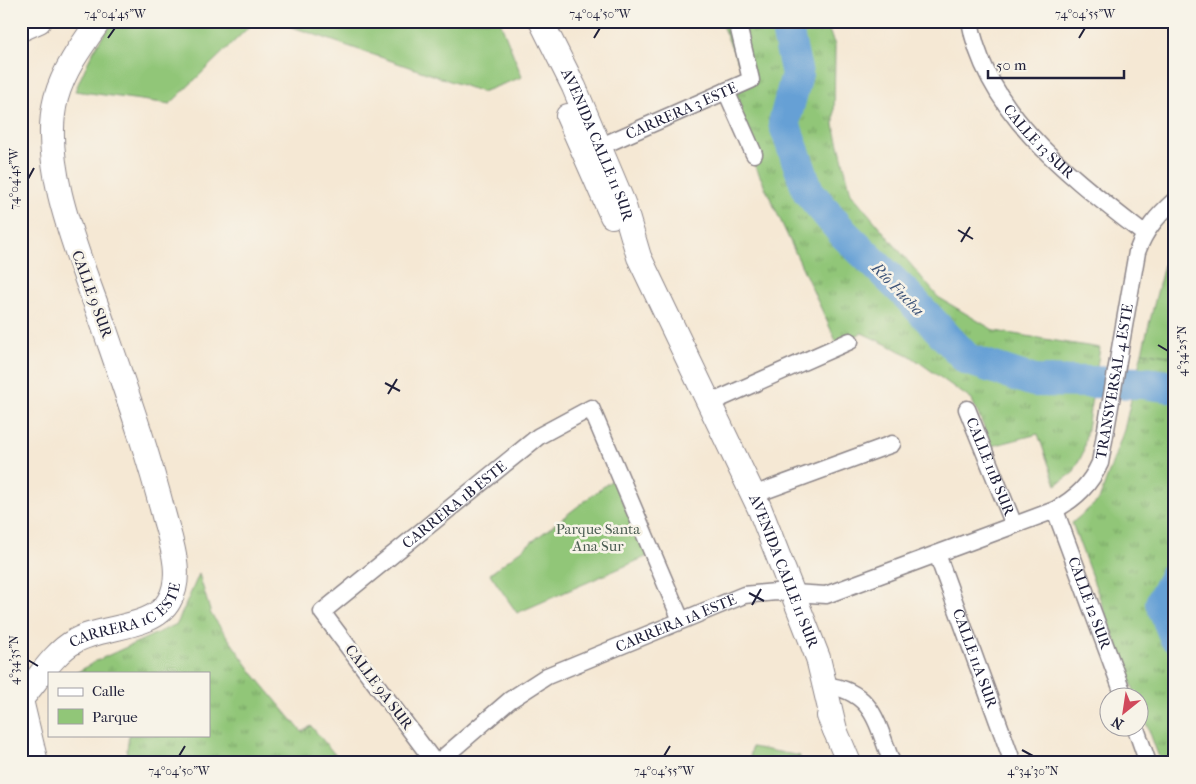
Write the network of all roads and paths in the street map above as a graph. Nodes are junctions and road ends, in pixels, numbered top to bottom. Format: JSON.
{"nodes":[{"id":1,"x":39,"y":21,"type":"edge"},
{"id":2,"x":99,"y":21,"type":"edge"},
{"id":3,"x":737,"y":21,"type":"edge"},
{"id":4,"x":970,"y":21,"type":"edge"},
{"id":5,"x":544,"y":28,"type":"edge"},
{"id":6,"x":21,"y":29,"type":"edge"},
{"id":7,"x":726,"y":91,"type":"junction"},
{"id":8,"x":591,"y":150,"type":"junction"},
{"id":9,"x":754,"y":154,"type":"dead end"},
{"id":10,"x":1175,"y":200,"type":"edge"},
{"id":11,"x":1144,"y":234,"type":"junction"},
{"id":12,"x":850,"y":341,"type":"dead end"},
{"id":13,"x":967,"y":409,"type":"dead end"},
{"id":14,"x":712,"y":412,"type":"junction"},
{"id":15,"x":892,"y":444,"type":"dead end"},
{"id":16,"x":753,"y":495,"type":"junction"},
{"id":17,"x":1055,"y":510,"type":"junction"},
{"id":18,"x":1014,"y":525,"type":"junction"},
{"id":19,"x":937,"y":554,"type":"junction"},
{"id":20,"x":176,"y":570,"type":"joint"},
{"id":21,"x":785,"y":593,"type":"junction"},
{"id":22,"x":322,"y":612,"type":"joint"},
{"id":23,"x":681,"y":620,"type":"junction"},
{"id":24,"x":824,"y":685,"type":"junction"},
{"id":25,"x":1120,"y":686,"type":"edge"},
{"id":26,"x":21,"y":699,"type":"edge"},
{"id":27,"x":835,"y":730,"type":"junction"},
{"id":28,"x":1138,"y":736,"type":"edge"},
{"id":29,"x":36,"y":763,"type":"edge"},
{"id":30,"x":436,"y":763,"type":"edge"},
{"id":31,"x":849,"y":763,"type":"edge"},
{"id":32,"x":892,"y":763,"type":"edge"},
{"id":33,"x":1013,"y":763,"type":"edge"},
{"id":34,"x":1148,"y":763,"type":"edge"}],
"edges":[{"from":1,"to":6,"type":"main road"},
{"from":2,"to":20,"type":"main road","name":"CALLE 9 SUR"},
{"from":3,"to":7,"type":"street","name":"CARRERA 3 ESTE"},
{"from":4,"to":11,"type":"street","name":"CALLE 13 SUR"},
{"from":5,"to":8,"type":"main road","name":"AVENIDA CALLE 11 SUR"},
{"from":7,"to":8,"type":"street","name":"CARRERA 3 ESTE"},
{"from":7,"to":9,"type":"street"},
{"from":8,"to":14,"type":"main road","name":"AVENIDA CALLE 11 SUR"},
{"from":10,"to":11,"type":"street"},
{"from":11,"to":17,"type":"street","name":"TRANSVERSAL 4 ESTE"},
{"from":12,"to":14,"type":"street"},
{"from":13,"to":18,"type":"street","name":"CALLE 11B SUR"},
{"from":14,"to":16,"type":"main road","name":"AVENIDA CALLE 11 SUR"},
{"from":14,"to":21,"type":"main road","name":"AVENIDA CALLE 11 SUR"},
{"from":15,"to":16,"type":"street"},
{"from":16,"to":21,"type":"main road","name":"AVENIDA CALLE 11 SUR"},
{"from":17,"to":18,"type":"street","name":"CARRERA 1A ESTE"},
{"from":17,"to":25,"type":"street","name":"CALLE 12 SUR"},
{"from":18,"to":19,"type":"street","name":"CARRERA 1A ESTE"},
{"from":19,"to":21,"type":"street","name":"CARRERA 1A ESTE"},
{"from":19,"to":33,"type":"street","name":"CALLE 11A SUR"},
{"from":20,"to":26,"type":"main road","name":"CARRERA 1C ESTE"},
{"from":21,"to":23,"type":"street","name":"CARRERA 1A ESTE"},
{"from":21,"to":24,"type":"main road","name":"AVENIDA CALLE 11 SUR"},
{"from":21,"to":27,"type":"main road","name":"AVENIDA CALLE 11 SUR"},
{"from":22,"to":23,"type":"street","name":"CARRERA 1B ESTE"},
{"from":22,"to":30,"type":"street","name":"CALLE 9A SUR"},
{"from":23,"to":30,"type":"street","name":"CARRERA 1A ESTE"},
{"from":24,"to":27,"type":"main road","name":"AVENIDA CALLE 11 SUR"},
{"from":24,"to":32,"type":"street"},
{"from":26,"to":29,"type":"main road"},
{"from":27,"to":31,"type":"main road","name":"AVENIDA CALLE 11 SUR"},
{"from":28,"to":34,"type":"street"}]}
